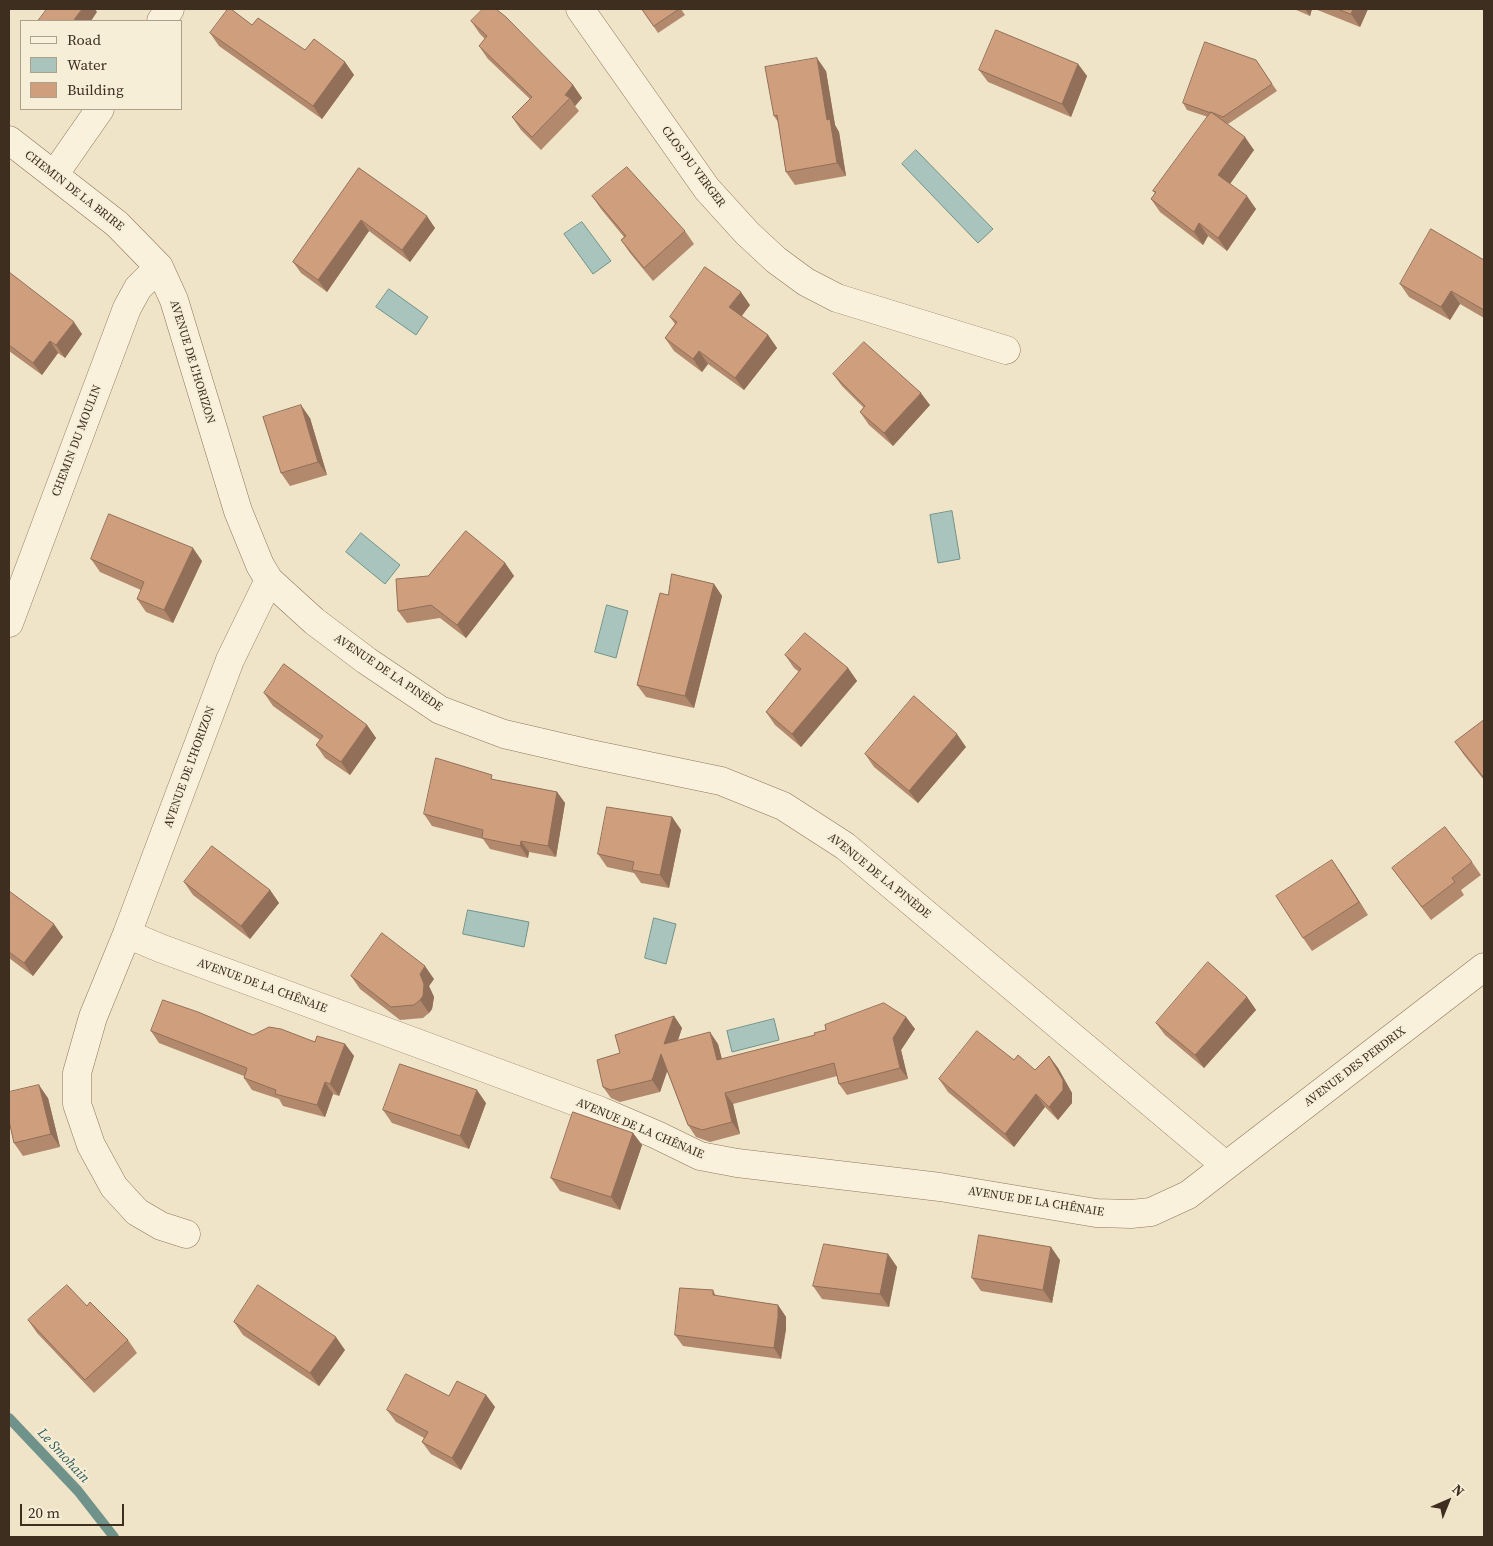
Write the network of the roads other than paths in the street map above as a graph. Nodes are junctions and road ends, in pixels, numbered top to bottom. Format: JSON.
{"nodes":[{"id":1,"x":170,"y":9,"type":"edge"},
{"id":2,"x":580,"y":9,"type":"edge"},
{"id":3,"x":162,"y":20,"type":"edge"},
{"id":4,"x":99,"y":110,"type":"edge"},
{"id":5,"x":9,"y":140,"type":"edge"},
{"id":6,"x":54,"y":175,"type":"junction"},
{"id":7,"x":159,"y":267,"type":"junction"},
{"id":8,"x":1006,"y":350,"type":"dead end"},
{"id":9,"x":269,"y":580,"type":"junction"},
{"id":10,"x":9,"y":623,"type":"edge"},
{"id":11,"x":127,"y":934,"type":"junction"},
{"id":12,"x":1484,"y":967,"type":"edge"},
{"id":13,"x":1225,"y":1166,"type":"junction"},
{"id":14,"x":186,"y":1234,"type":"dead end"}],
"edges":[{"from":1,"to":3,"type":"street"},
{"from":2,"to":8,"type":"street","name":"CLOS DU VERGER"},
{"from":4,"to":6,"type":"street"},
{"from":5,"to":6,"type":"street","name":"CHEMIN DE LA BRIRE"},
{"from":6,"to":7,"type":"street","name":"CHEMIN DE LA BRIRE"},
{"from":7,"to":9,"type":"street","name":"AVENUE DE L'HORIZON"},
{"from":7,"to":10,"type":"street","name":"CHEMIN DU MOULIN"},
{"from":9,"to":11,"type":"street","name":"AVENUE DE L'HORIZON"},
{"from":9,"to":13,"type":"street","name":"AVENUE DE LA PINÈDE"},
{"from":11,"to":13,"type":"street","name":"AVENUE DE LA CHÊNAIE"},
{"from":11,"to":14,"type":"street","name":"AVENUE DE L'HORIZON"},
{"from":12,"to":13,"type":"street","name":"AVENUE DES PERDRIX"}]}
